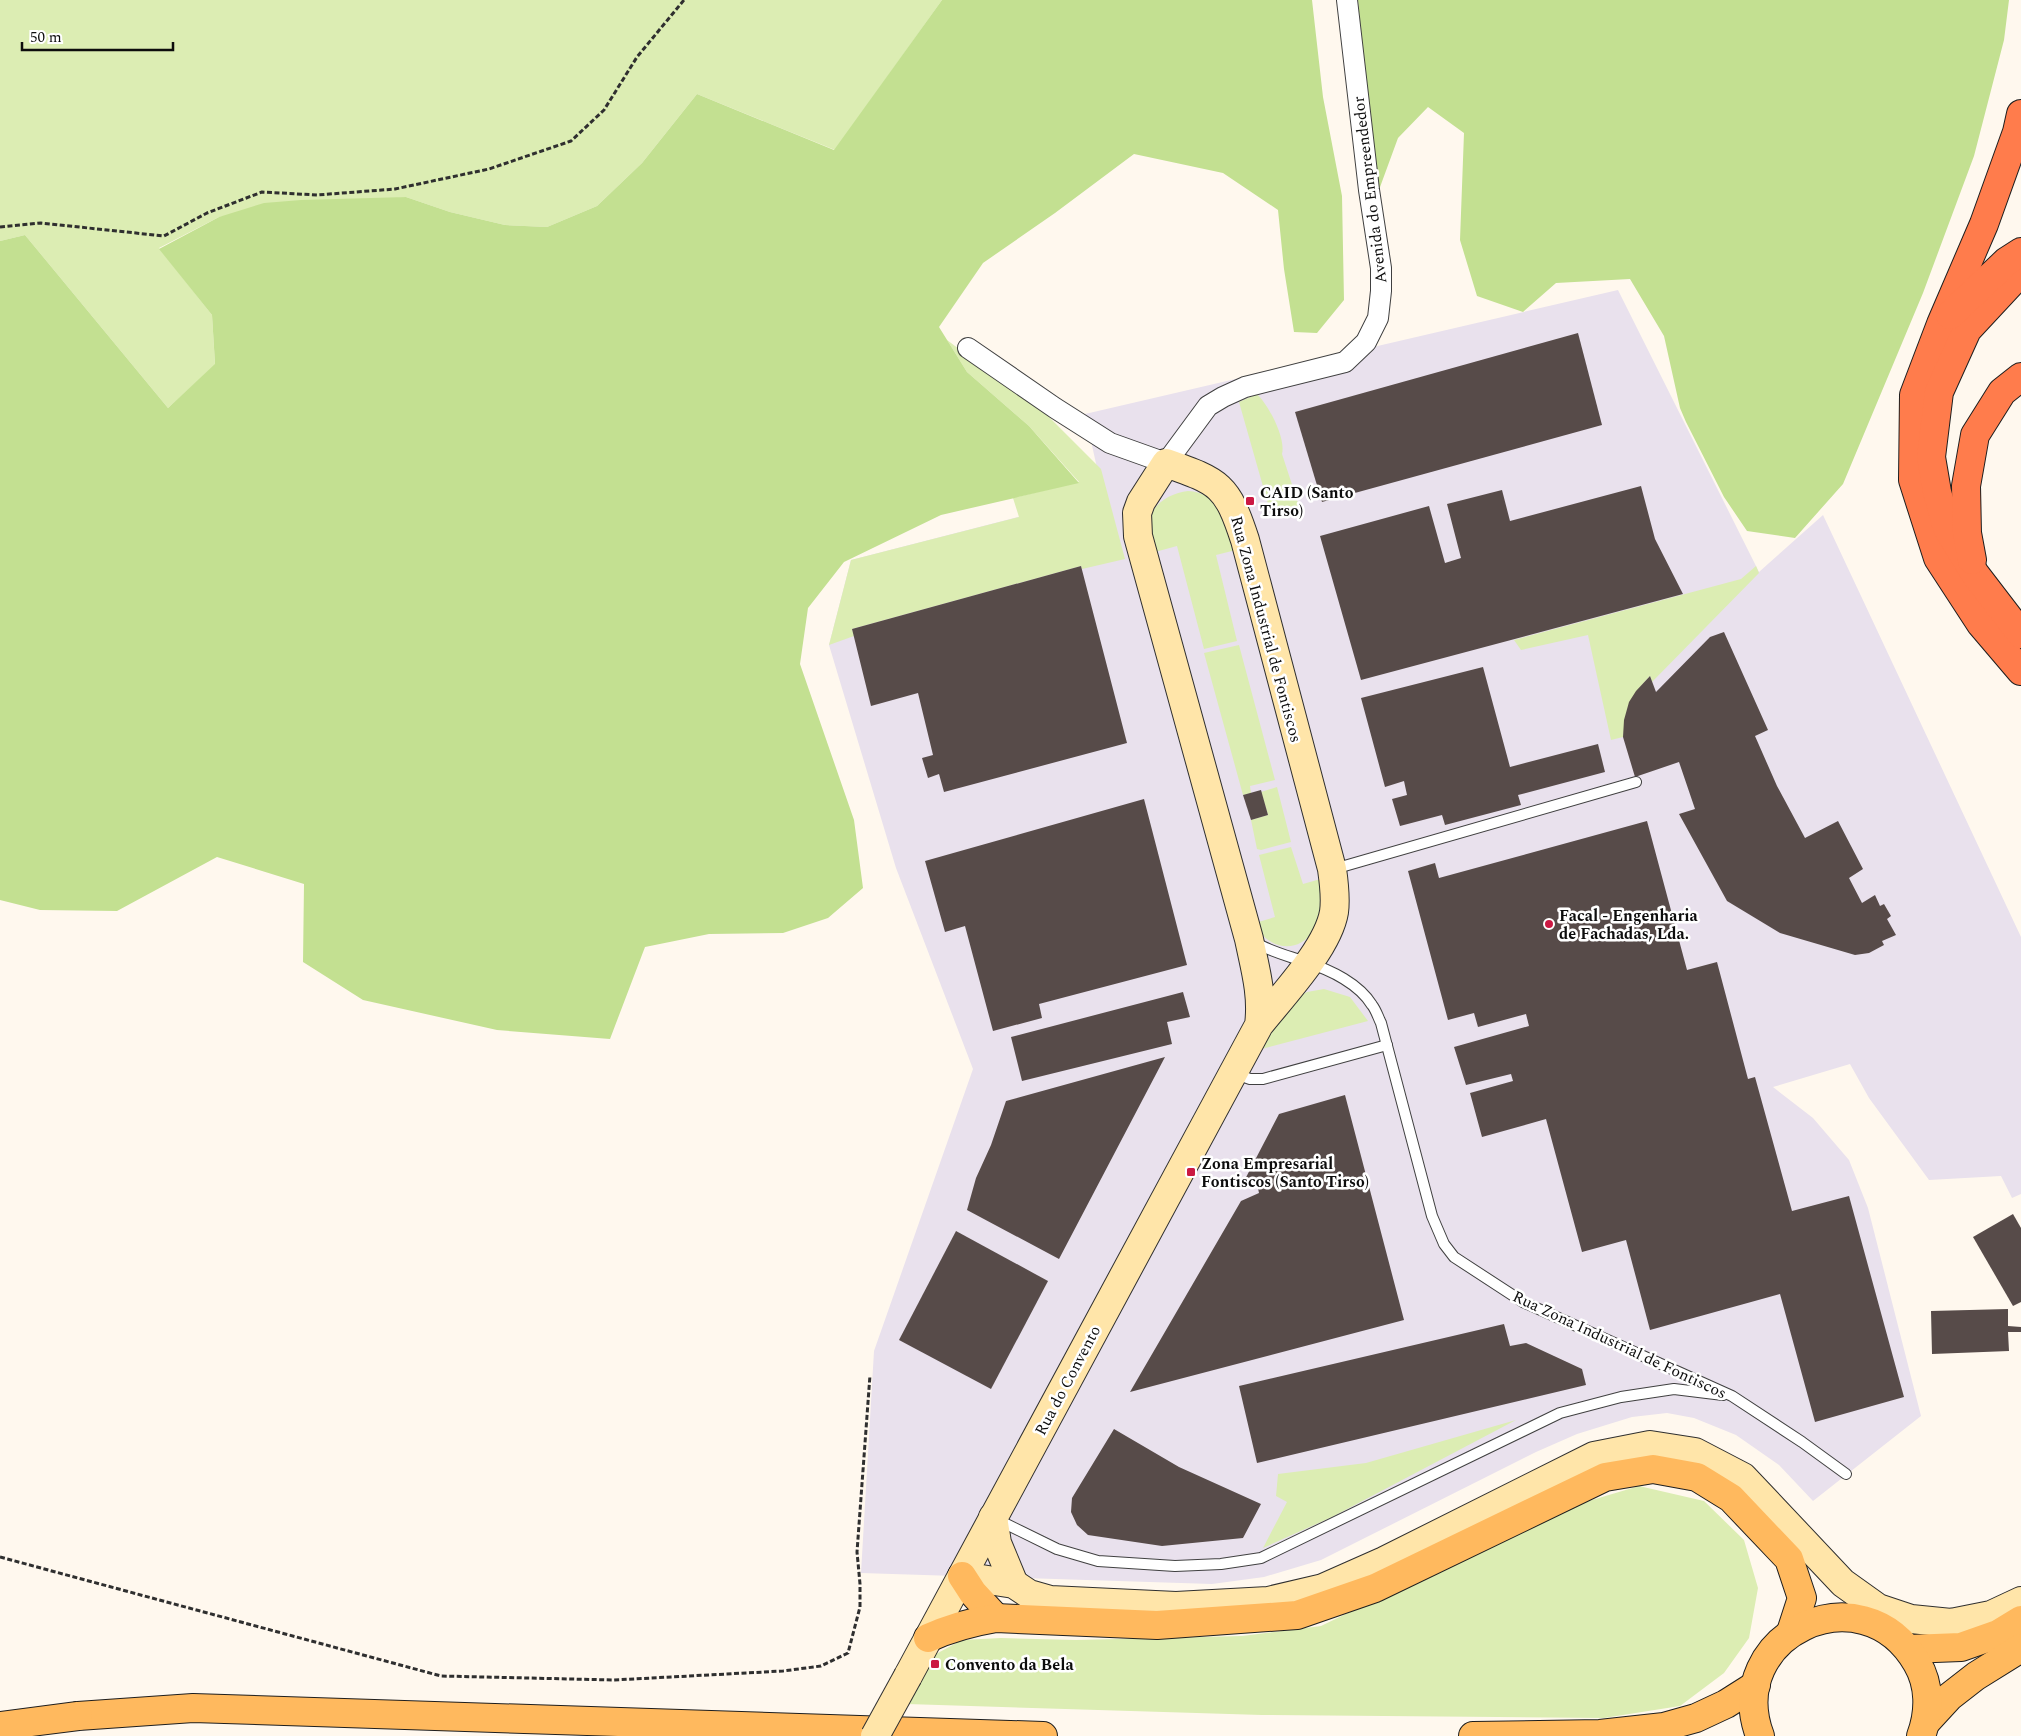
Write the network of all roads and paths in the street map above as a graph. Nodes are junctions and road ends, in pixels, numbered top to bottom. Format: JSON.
{"nodes":[{"id":1,"x":684,"y":0,"type":"edge"},
{"id":2,"x":1347,"y":0,"type":"edge"},
{"id":3,"x":2021,"y":114,"type":"edge"},
{"id":4,"x":0,"y":226,"type":"edge"},
{"id":5,"x":2021,"y":252,"type":"edge"},
{"id":6,"x":2021,"y":272,"type":"edge"},
{"id":7,"x":1941,"y":324,"type":"junction"},
{"id":8,"x":968,"y":348,"type":"dead end"},
{"id":9,"x":2021,"y":377,"type":"edge"},
{"id":10,"x":1166,"y":464,"type":"junction"},
{"id":11,"x":1975,"y":574,"type":"junction"},
{"id":12,"x":2021,"y":634,"type":"edge"},
{"id":13,"x":2021,"y":671,"type":"edge"},
{"id":14,"x":1636,"y":782,"type":"dead end"},
{"id":15,"x":1332,"y":869,"type":"junction"},
{"id":16,"x":1249,"y":939,"type":"junction"},
{"id":17,"x":1308,"y":963,"type":"junction"},
{"id":18,"x":1259,"y":1025,"type":"junction"},
{"id":19,"x":1387,"y":1045,"type":"junction"},
{"id":20,"x":1233,"y":1072,"type":"junction"},
{"id":21,"x":870,"y":1375,"type":"dead end"},
{"id":22,"x":1732,"y":1396,"type":"junction"},
{"id":23,"x":1846,"y":1474,"type":"dead end"},
{"id":24,"x":993,"y":1517,"type":"junction"},
{"id":25,"x":1814,"y":1551,"type":"junction"},
{"id":26,"x":0,"y":1557,"type":"edge"},
{"id":27,"x":962,"y":1576,"type":"junction"},
{"id":28,"x":1014,"y":1584,"type":"junction"},
{"id":29,"x":2021,"y":1601,"type":"edge"},
{"id":30,"x":1853,"y":1617,"type":"junction"},
{"id":31,"x":996,"y":1618,"type":"junction"},
{"id":32,"x":2021,"y":1620,"type":"edge"},
{"id":33,"x":1792,"y":1632,"type":"junction"},
{"id":34,"x":928,"y":1638,"type":"junction"},
{"id":35,"x":2021,"y":1648,"type":"edge"},
{"id":36,"x":1909,"y":1649,"type":"junction"},
{"id":37,"x":1756,"y":1684,"type":"junction"},
{"id":38,"x":0,"y":1714,"type":"edge"},
{"id":39,"x":0,"y":1726,"type":"edge"},
{"id":40,"x":1923,"y":1729,"type":"edge"},
{"id":41,"x":14,"y":1736,"type":"edge"},
{"id":42,"x":875,"y":1736,"type":"edge"},
{"id":43,"x":1043,"y":1736,"type":"edge"},
{"id":44,"x":1473,"y":1736,"type":"edge"},
{"id":45,"x":1760,"y":1736,"type":"edge"}],
"edges":[{"from":1,"to":4,"type":"path"},
{"from":2,"to":10,"type":"street","name":"Avenida do Empreendedor"},
{"from":3,"to":7,"type":"highway"},
{"from":5,"to":7,"type":"highway"},
{"from":6,"to":11,"type":"highway"},
{"from":7,"to":13,"type":"highway"},
{"from":8,"to":10,"type":"street"},
{"from":9,"to":11,"type":"highway"},
{"from":10,"to":15,"type":"street","name":"Rua Zona Industrial de Fontiscos"},
{"from":10,"to":16,"type":"street"},
{"from":11,"to":12,"type":"highway"},
{"from":14,"to":15,"type":"lane"},
{"from":15,"to":17,"type":"street","name":"Rua Zona Industrial de Fontiscos"},
{"from":16,"to":17,"type":"lane","name":"Rua Zona Industrial de Fontiscos"},
{"from":16,"to":18,"type":"street"},
{"from":17,"to":18,"type":"street","name":"Rua Zona Industrial de Fontiscos"},
{"from":17,"to":19,"type":"lane","name":"Rua Zona Industrial de Fontiscos"},
{"from":18,"to":20,"type":"street","name":"Rua do Convento"},
{"from":19,"to":20,"type":"lane"},
{"from":19,"to":22,"type":"lane","name":"Rua Zona Industrial de Fontiscos"},
{"from":20,"to":24,"type":"street","name":"Rua do Convento"},
{"from":21,"to":26,"type":"path"},
{"from":22,"to":23,"type":"lane","name":"Rua Zona Industrial de Fontiscos"},
{"from":22,"to":24,"type":"lane"},
{"from":24,"to":27,"type":"street","name":"Rua do Convento"},
{"from":24,"to":28,"type":"street"},
{"from":25,"to":28,"type":"street"},
{"from":25,"to":29,"type":"street"},
{"from":25,"to":30,"type":"street"},
{"from":27,"to":28,"type":"street"},
{"from":27,"to":31,"type":"main road"},
{"from":27,"to":34,"type":"street","name":"Rua do Convento"},
{"from":30,"to":33,"type":"main road"},
{"from":30,"to":36,"type":"main road"},
{"from":31,"to":33,"type":"main road"},
{"from":31,"to":34,"type":"main road"},
{"from":32,"to":36,"type":"main road"},
{"from":33,"to":37,"type":"main road"},
{"from":34,"to":42,"type":"street","name":"Rua do Convento","bridge":true},
{"from":35,"to":40,"type":"main road"},
{"from":36,"to":40,"type":"main road"},
{"from":37,"to":44,"type":"main road"},
{"from":37,"to":45,"type":"main road"},
{"from":38,"to":41,"type":"street"},
{"from":39,"to":43,"type":"main road","bridge":true}]}
